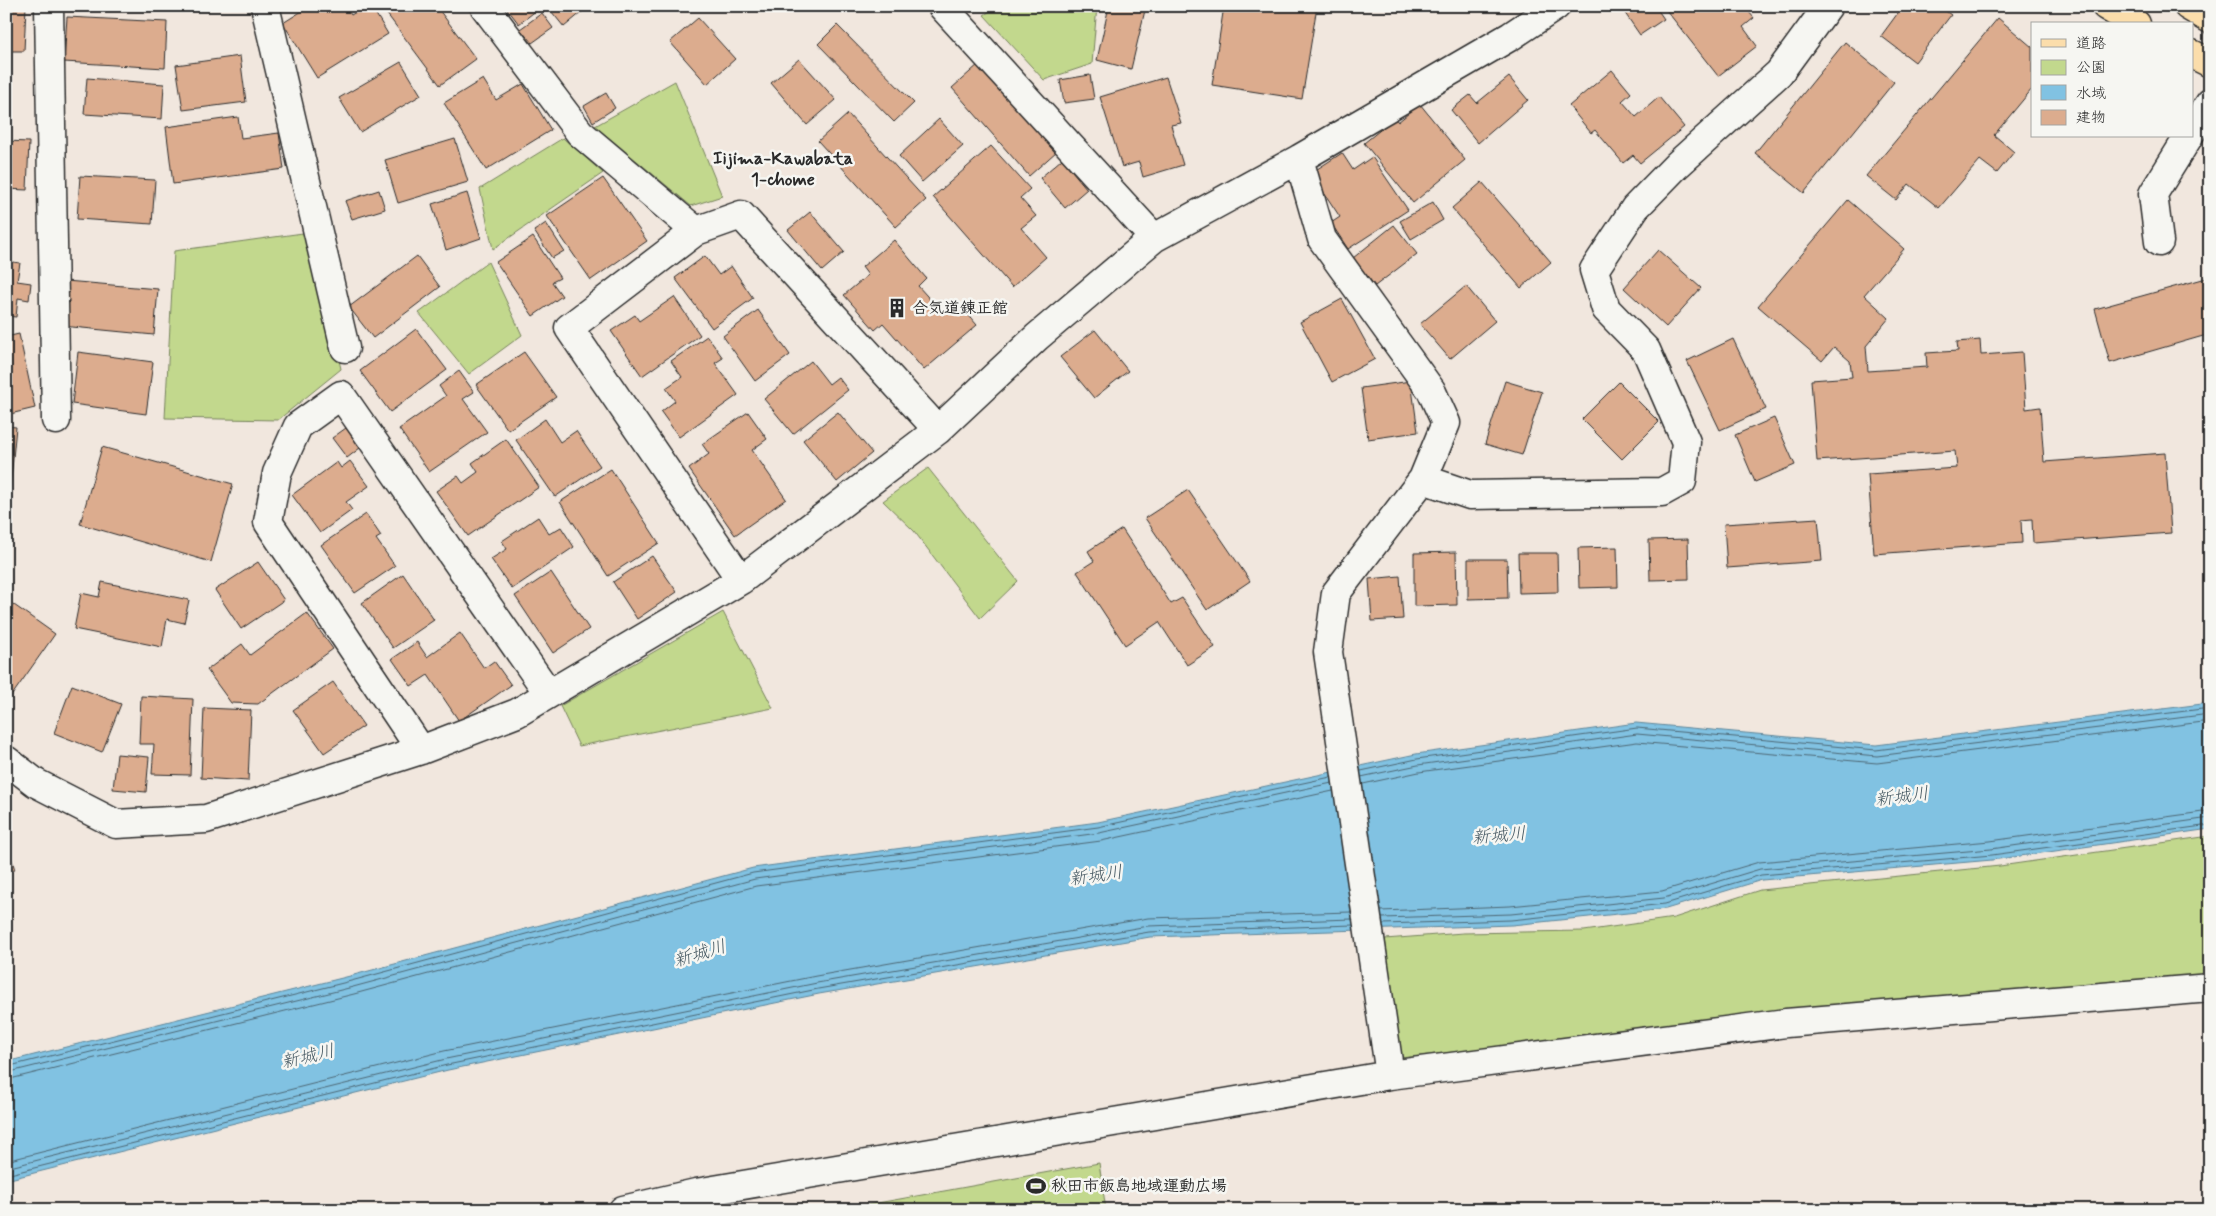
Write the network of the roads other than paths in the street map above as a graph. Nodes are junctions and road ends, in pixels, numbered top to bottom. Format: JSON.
{"nodes":[{"id":1,"x":49,"y":6,"type":"edge"},
{"id":2,"x":264,"y":6,"type":"edge"},
{"id":3,"x":484,"y":6,"type":"edge"},
{"id":4,"x":942,"y":6,"type":"edge"},
{"id":5,"x":1556,"y":6,"type":"edge"},
{"id":6,"x":1828,"y":6,"type":"edge"},
{"id":7,"x":2106,"y":6,"type":"edge"},
{"id":8,"x":2188,"y":6,"type":"edge"},
{"id":9,"x":2210,"y":19,"type":"edge"},
{"id":10,"x":2133,"y":22,"type":"edge"},
{"id":11,"x":2194,"y":55,"type":"edge"},
{"id":12,"x":2210,"y":63,"type":"edge"},
{"id":13,"x":2210,"y":103,"type":"edge"},
{"id":14,"x":2194,"y":128,"type":"edge"},
{"id":15,"x":2188,"y":138,"type":"edge"},
{"id":16,"x":1299,"y":159,"type":"junction"},
{"id":17,"x":696,"y":231,"type":"junction"},
{"id":18,"x":1154,"y":238,"type":"junction"},
{"id":19,"x":2159,"y":242,"type":"dead end"},
{"id":20,"x":345,"y":348,"type":"dead end"},
{"id":21,"x":56,"y":420,"type":"dead end"},
{"id":22,"x":938,"y":430,"type":"junction"},
{"id":23,"x":1423,"y":479,"type":"junction"},
{"id":24,"x":741,"y":580,"type":"junction"},
{"id":25,"x":549,"y":694,"type":"junction"},
{"id":26,"x":421,"y":750,"type":"junction"},
{"id":27,"x":6,"y":760,"type":"edge"},
{"id":28,"x":2210,"y":988,"type":"edge"},
{"id":29,"x":1390,"y":1075,"type":"junction"},
{"id":30,"x":623,"y":1210,"type":"edge"}],
"edges":[{"from":1,"to":21,"type":"street"},
{"from":2,"to":20,"type":"street"},
{"from":3,"to":17,"type":"street"},
{"from":4,"to":18,"type":"street"},
{"from":5,"to":16,"type":"street"},
{"from":6,"to":23,"type":"street"},
{"from":7,"to":10,"type":"main road"},
{"from":8,"to":9,"type":"main road"},
{"from":11,"to":12,"type":"main road"},
{"from":13,"to":14,"type":"street"},
{"from":15,"to":19,"type":"street"},
{"from":16,"to":18,"type":"street"},
{"from":16,"to":23,"type":"street"},
{"from":17,"to":22,"type":"street"},
{"from":17,"to":24,"type":"street"},
{"from":18,"to":22,"type":"street"},
{"from":22,"to":24,"type":"street"},
{"from":23,"to":29,"type":"street"},
{"from":24,"to":25,"type":"street"},
{"from":25,"to":26,"type":"street"},
{"from":25,"to":26,"type":"street"},
{"from":26,"to":27,"type":"street"},
{"from":28,"to":29,"type":"street"},
{"from":29,"to":30,"type":"street"}]}
